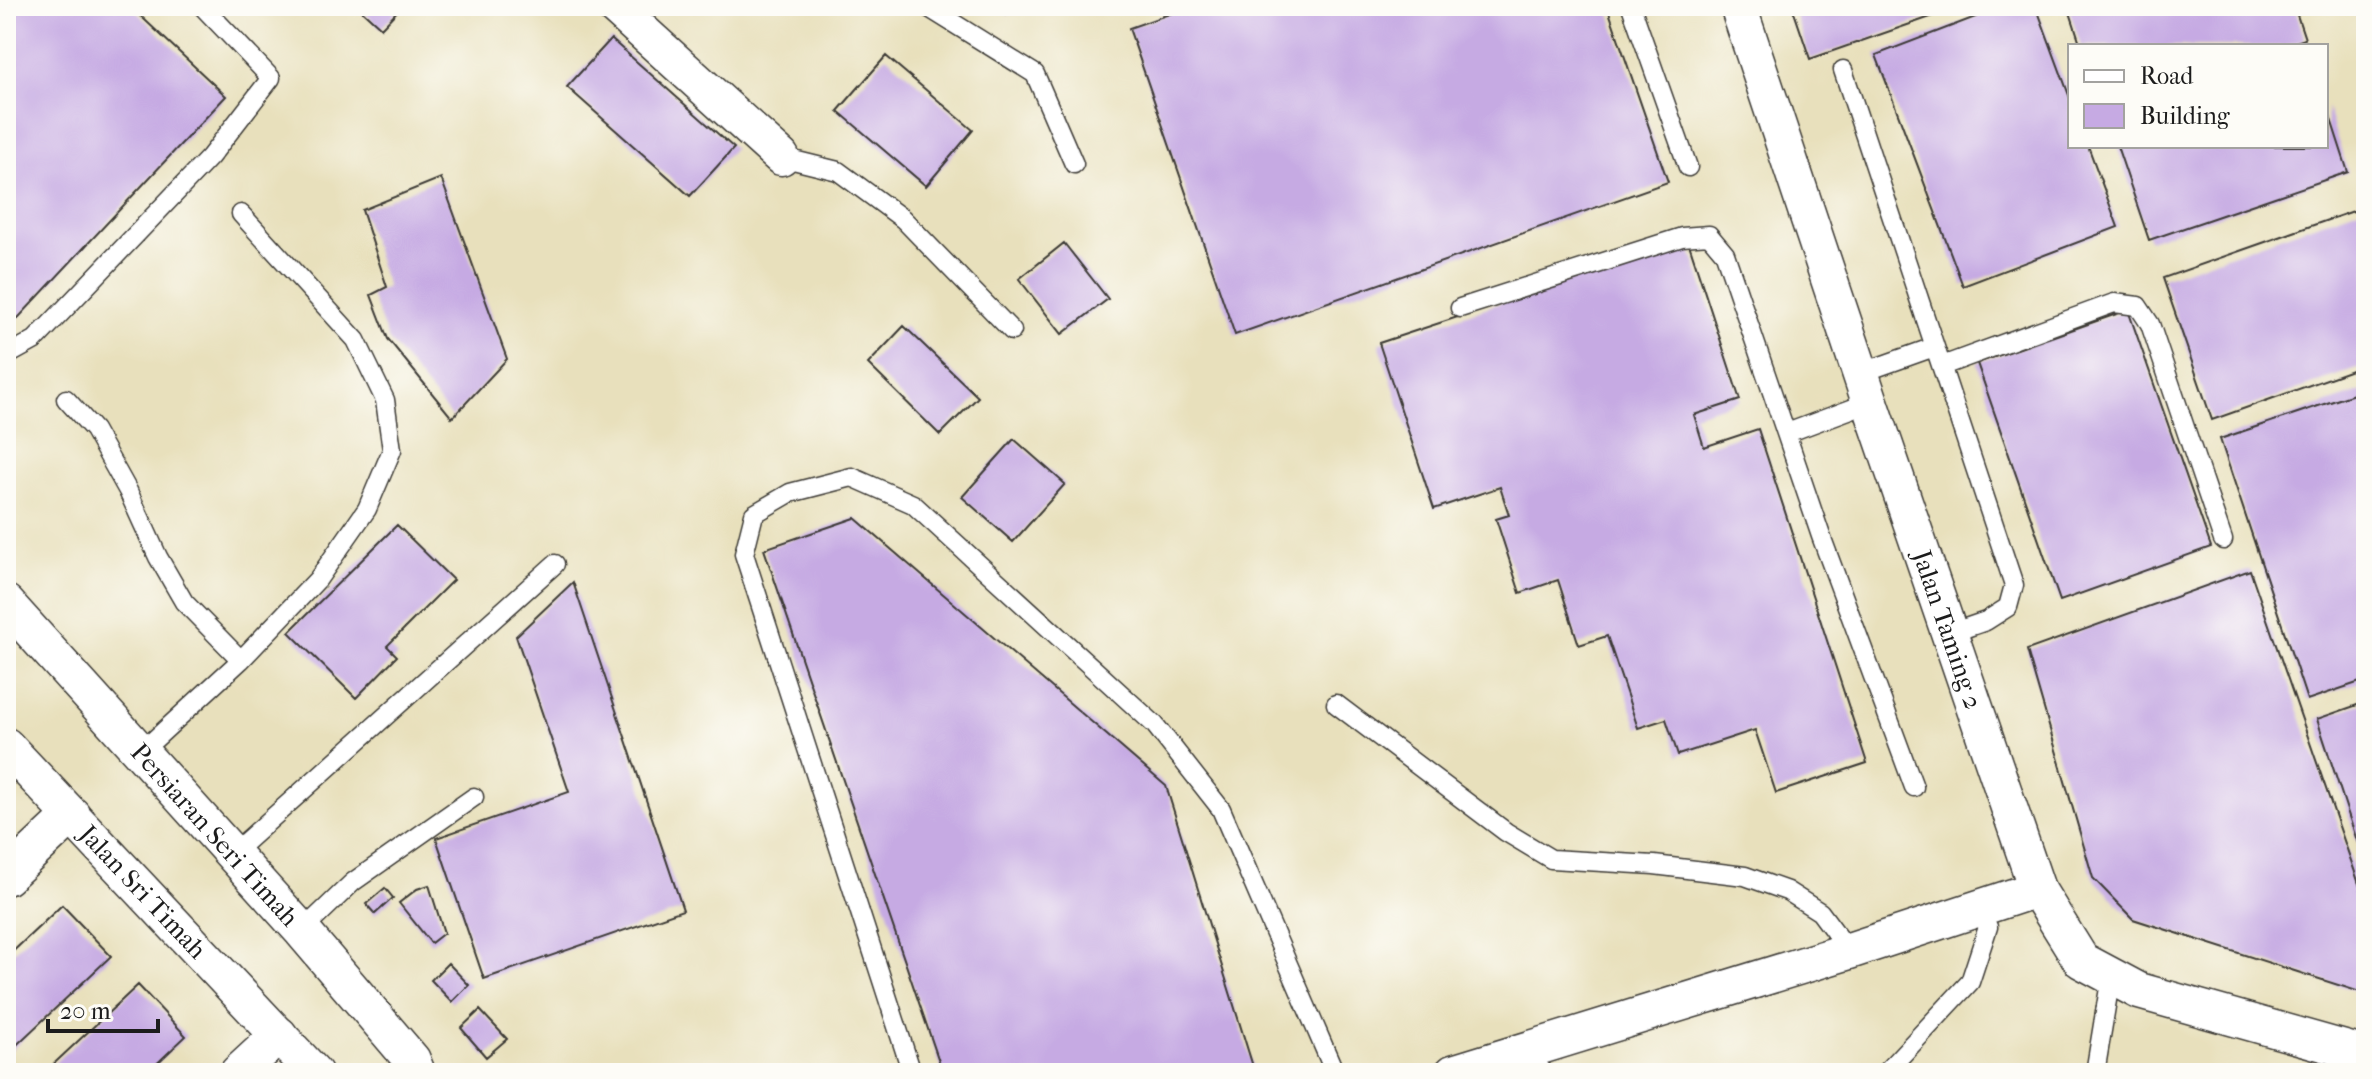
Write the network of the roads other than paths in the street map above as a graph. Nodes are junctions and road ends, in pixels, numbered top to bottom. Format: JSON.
{"nodes":[{"id":1,"x":202,"y":6,"type":"edge"},
{"id":2,"x":614,"y":6,"type":"edge"},
{"id":3,"x":926,"y":6,"type":"edge"},
{"id":4,"x":1631,"y":6,"type":"edge"},
{"id":5,"x":1738,"y":6,"type":"edge"},
{"id":6,"x":1843,"y":70,"type":"dead end"},
{"id":7,"x":781,"y":157,"type":"joint"},
{"id":8,"x":1074,"y":164,"type":"dead end"},
{"id":9,"x":1688,"y":167,"type":"dead end"},
{"id":10,"x":241,"y":214,"type":"dead end"},
{"id":11,"x":1460,"y":308,"type":"dead end"},
{"id":12,"x":1012,"y":331,"type":"dead end"},
{"id":13,"x":1934,"y":347,"type":"junction"},
{"id":14,"x":6,"y":356,"type":"edge"},
{"id":15,"x":1942,"y":366,"type":"junction"},
{"id":16,"x":1865,"y":387,"type":"junction"},
{"id":17,"x":66,"y":399,"type":"dead end"},
{"id":18,"x":1787,"y":433,"type":"junction"},
{"id":19,"x":2223,"y":540,"type":"dead end"},
{"id":20,"x":555,"y":564,"type":"dead end"},
{"id":21,"x":6,"y":603,"type":"edge"},
{"id":22,"x":1951,"y":633,"type":"junction"},
{"id":23,"x":241,"y":660,"type":"junction"},
{"id":24,"x":1336,"y":704,"type":"dead end"},
{"id":25,"x":6,"y":746,"type":"edge"},
{"id":26,"x":141,"y":752,"type":"junction"},
{"id":27,"x":1914,"y":787,"type":"dead end"},
{"id":28,"x":474,"y":797,"type":"dead end"},
{"id":29,"x":72,"y":815,"type":"junction"},
{"id":30,"x":232,"y":854,"type":"junction"},
{"id":31,"x":6,"y":877,"type":"edge"},
{"id":32,"x":2037,"y":889,"type":"junction"},
{"id":33,"x":1978,"y":908,"type":"junction"},
{"id":34,"x":302,"y":931,"type":"junction"},
{"id":35,"x":1849,"y":951,"type":"junction"},
{"id":36,"x":2111,"y":976,"type":"junction"},
{"id":37,"x":279,"y":1035,"type":"junction"},
{"id":38,"x":2366,"y":1055,"type":"edge"},
{"id":39,"x":1533,"y":1062,"type":"edge"},
{"id":40,"x":238,"y":1073,"type":"edge"},
{"id":41,"x":314,"y":1073,"type":"edge"},
{"id":42,"x":417,"y":1073,"type":"edge"},
{"id":43,"x":912,"y":1073,"type":"edge"},
{"id":44,"x":1335,"y":1073,"type":"edge"},
{"id":45,"x":1453,"y":1073,"type":"edge"},
{"id":46,"x":1885,"y":1073,"type":"edge"},
{"id":47,"x":2095,"y":1073,"type":"edge"}],
"edges":[{"from":1,"to":14,"type":"lane"},
{"from":2,"to":7,"type":"street"},
{"from":3,"to":8,"type":"lane"},
{"from":4,"to":9,"type":"lane"},
{"from":5,"to":16,"type":"street","name":"Jalan Taming 2"},
{"from":6,"to":13,"type":"lane"},
{"from":7,"to":12,"type":"lane"},
{"from":10,"to":23,"type":"lane"},
{"from":11,"to":18,"type":"lane"},
{"from":13,"to":15,"type":"lane"},
{"from":13,"to":16,"type":"lane"},
{"from":15,"to":19,"type":"lane"},
{"from":15,"to":22,"type":"lane"},
{"from":16,"to":18,"type":"lane"},
{"from":16,"to":22,"type":"street","name":"Jalan Taming 2"},
{"from":17,"to":23,"type":"lane"},
{"from":18,"to":27,"type":"lane"},
{"from":20,"to":30,"type":"lane"},
{"from":21,"to":26,"type":"street","name":"Persiaran Seri Timah"},
{"from":22,"to":32,"type":"street","name":"Jalan Taming 2"},
{"from":23,"to":26,"type":"lane"},
{"from":24,"to":35,"type":"lane"},
{"from":25,"to":29,"type":"street","name":"Jalan Sri Timah"},
{"from":26,"to":30,"type":"street","name":"Persiaran Seri Timah"},
{"from":28,"to":34,"type":"lane"},
{"from":29,"to":31,"type":"street"},
{"from":29,"to":37,"type":"street","name":"Jalan Sri Timah"},
{"from":30,"to":34,"type":"street","name":"Persiaran Seri Timah"},
{"from":32,"to":33,"type":"street"},
{"from":32,"to":36,"type":"street","name":"Jalan Taming 2"},
{"from":33,"to":35,"type":"street"},
{"from":33,"to":46,"type":"lane"},
{"from":34,"to":42,"type":"street","name":"Persiaran Seri Timah"},
{"from":35,"to":39,"type":"street"},
{"from":36,"to":38,"type":"street","name":"Jalan Taming 2"},
{"from":36,"to":47,"type":"lane"},
{"from":37,"to":40,"type":"street"},
{"from":37,"to":41,"type":"street","name":"Jalan Sri Timah"},
{"from":39,"to":45,"type":"street"},
{"from":43,"to":44,"type":"lane"}]}
